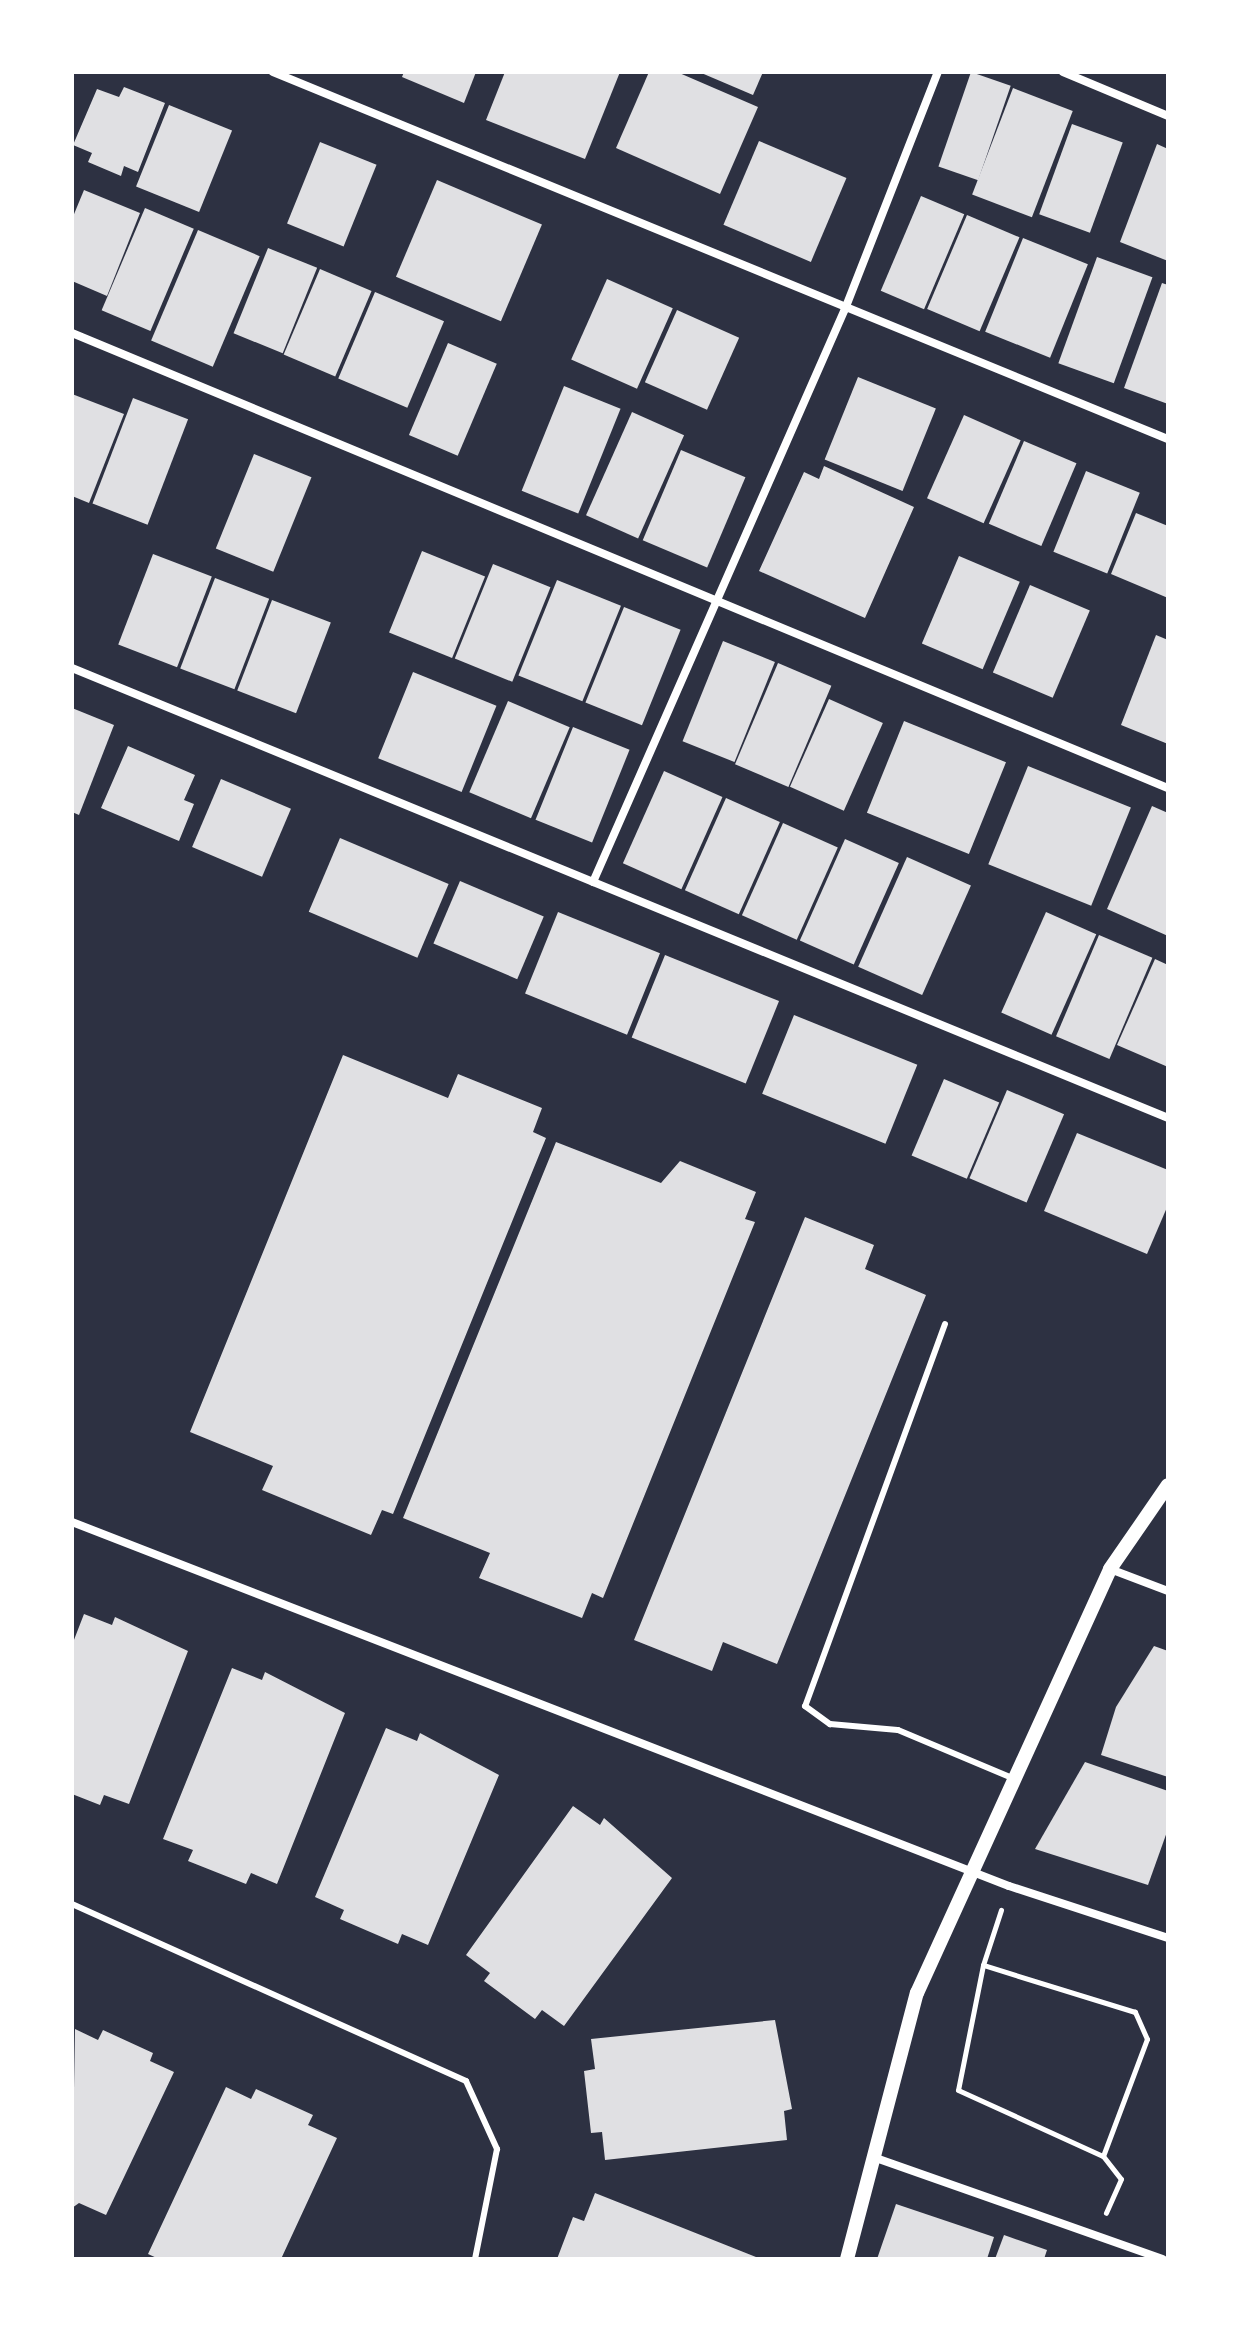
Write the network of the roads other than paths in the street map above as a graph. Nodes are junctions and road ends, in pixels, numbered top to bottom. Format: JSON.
{"nodes":[{"id":1,"x":273,"y":72,"type":"edge"},
{"id":2,"x":938,"y":72,"type":"edge"},
{"id":3,"x":1063,"y":72,"type":"edge"},
{"id":4,"x":1168,"y":116,"type":"edge"},
{"id":5,"x":845,"y":309,"type":"junction"},
{"id":6,"x":72,"y":333,"type":"edge"},
{"id":7,"x":1168,"y":439,"type":"edge"},
{"id":8,"x":712,"y":602,"type":"junction"},
{"id":9,"x":72,"y":668,"type":"edge"},
{"id":10,"x":1168,"y":788,"type":"edge"},
{"id":11,"x":593,"y":882,"type":"junction"},
{"id":12,"x":1168,"y":1118,"type":"edge"},
{"id":13,"x":945,"y":1324,"type":"dead end"},
{"id":14,"x":1168,"y":1485,"type":"edge"},
{"id":15,"x":72,"y":1522,"type":"edge"},
{"id":16,"x":1110,"y":1569,"type":"junction"},
{"id":17,"x":1168,"y":1591,"type":"edge"},
{"id":18,"x":1012,"y":1778,"type":"junction"},
{"id":19,"x":969,"y":1868,"type":"junction"},
{"id":20,"x":72,"y":1904,"type":"edge"},
{"id":21,"x":1168,"y":1938,"type":"edge"},
{"id":22,"x":873,"y":2157,"type":"junction"},
{"id":23,"x":475,"y":2259,"type":"edge"},
{"id":24,"x":847,"y":2259,"type":"edge"},
{"id":25,"x":1163,"y":2259,"type":"edge"}],
"edges":[{"from":1,"to":5,"type":"street"},
{"from":2,"to":5,"type":"street"},
{"from":3,"to":4,"type":"street"},
{"from":5,"to":7,"type":"street"},
{"from":5,"to":8,"type":"street"},
{"from":6,"to":8,"type":"street"},
{"from":8,"to":10,"type":"street"},
{"from":8,"to":11,"type":"street"},
{"from":9,"to":11,"type":"street"},
{"from":11,"to":12,"type":"street"},
{"from":13,"to":18,"type":"lane"},
{"from":14,"to":16,"type":"street"},
{"from":15,"to":19,"type":"street"},
{"from":16,"to":17,"type":"street"},
{"from":16,"to":18,"type":"street"},
{"from":18,"to":19,"type":"street"},
{"from":19,"to":21,"type":"street"},
{"from":19,"to":22,"type":"street"},
{"from":20,"to":23,"type":"lane"},
{"from":22,"to":24,"type":"street"},
{"from":22,"to":25,"type":"street"}]}
